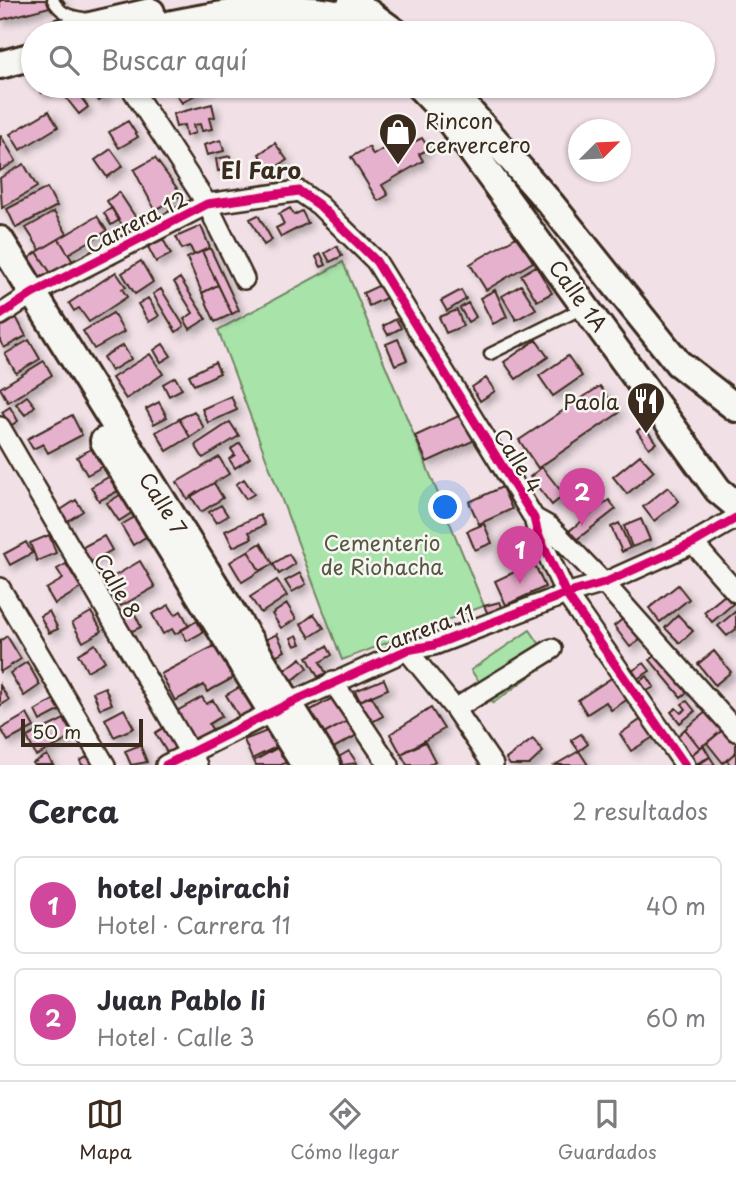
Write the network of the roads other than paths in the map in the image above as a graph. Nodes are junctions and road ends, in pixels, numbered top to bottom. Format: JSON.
{"nodes":[{"id":1,"x":52,"y":0,"type":"edge"},
{"id":2,"x":204,"y":0,"type":"edge"},
{"id":3,"x":345,"y":8,"type":"edge"},
{"id":4,"x":90,"y":21,"type":"edge"},
{"id":5,"x":126,"y":21,"type":"edge"},
{"id":6,"x":187,"y":21,"type":"edge"},
{"id":7,"x":372,"y":21,"type":"edge"},
{"id":8,"x":21,"y":42,"type":"edge"},
{"id":9,"x":0,"y":47,"type":"edge"},
{"id":10,"x":21,"y":60,"type":"edge"},
{"id":11,"x":0,"y":65,"type":"edge"},
{"id":12,"x":138,"y":98,"type":"edge"},
{"id":13,"x":430,"y":98,"type":"edge"},
{"id":14,"x":458,"y":98,"type":"edge"},
{"id":15,"x":525,"y":175,"type":"junction"},
{"id":16,"x":299,"y":191,"type":"joint"},
{"id":17,"x":503,"y":193,"type":"junction"},
{"id":18,"x":207,"y":204,"type":"junction"},
{"id":19,"x":0,"y":240,"type":"edge"},
{"id":20,"x":0,"y":272,"type":"edge"},
{"id":21,"x":244,"y":279,"type":"dead end"},
{"id":22,"x":17,"y":304,"type":"edge"},
{"id":23,"x":587,"y":306,"type":"junction"},
{"id":24,"x":490,"y":354,"type":"dead end"},
{"id":25,"x":736,"y":408,"type":"edge"},
{"id":26,"x":0,"y":427,"type":"edge"},
{"id":27,"x":736,"y":505,"type":"edge"},
{"id":28,"x":534,"y":518,"type":"junction"},
{"id":29,"x":736,"y":518,"type":"edge"},
{"id":30,"x":693,"y":543,"type":"junction"},
{"id":31,"x":604,"y":583,"type":"junction"},
{"id":32,"x":0,"y":588,"type":"edge"},
{"id":33,"x":736,"y":592,"type":"edge"},
{"id":34,"x":566,"y":594,"type":"junction"},
{"id":35,"x":552,"y":649,"type":"dead end"},
{"id":36,"x":407,"y":650,"type":"junction"},
{"id":37,"x":333,"y":682,"type":"junction"},
{"id":38,"x":281,"y":708,"type":"junction"},
{"id":39,"x":454,"y":709,"type":"junction"},
{"id":40,"x":736,"y":731,"type":"edge"},
{"id":41,"x":194,"y":760,"type":"edge"},
{"id":42,"x":105,"y":765,"type":"edge"},
{"id":43,"x":166,"y":765,"type":"edge"},
{"id":44,"x":305,"y":765,"type":"edge"},
{"id":45,"x":327,"y":765,"type":"edge"},
{"id":46,"x":389,"y":765,"type":"edge"},
{"id":47,"x":493,"y":765,"type":"edge"},
{"id":48,"x":685,"y":765,"type":"edge"}],
"edges":[{"from":1,"to":4,"type":"lane"},
{"from":2,"to":5,"type":"street"},
{"from":3,"to":6,"type":"street"},
{"from":3,"to":7,"type":"street"},
{"from":8,"to":9,"type":"street"},
{"from":10,"to":11,"type":"street"},
{"from":12,"to":18,"type":"street"},
{"from":13,"to":17,"type":"street","name":"Calle 1A"},
{"from":14,"to":15,"type":"street","name":"Calle 1A"},
{"from":15,"to":17,"type":"street"},
{"from":15,"to":25,"type":"street","name":"Calle 1A"},
{"from":16,"to":18,"type":"street","name":"Carrera 12"},
{"from":16,"to":28,"type":"street","name":"Calle 4"},
{"from":17,"to":23,"type":"street","name":"Calle 1A"},
{"from":18,"to":21,"type":"street"},
{"from":18,"to":22,"type":"street","name":"Carrera 12"},
{"from":19,"to":22,"type":"street","name":"Calle 7"},
{"from":20,"to":22,"type":"street","name":"Calle 7"},
{"from":22,"to":38,"type":"street","name":"Calle 7"},
{"from":23,"to":24,"type":"lane"},
{"from":23,"to":27,"type":"street","name":"Calle 1A"},
{"from":26,"to":41,"type":"street","name":"Calle 8"},
{"from":28,"to":31,"type":"street"},
{"from":28,"to":34,"type":"street","name":"Calle 4"},
{"from":29,"to":30,"type":"street","name":"Carrera 11"},
{"from":30,"to":31,"type":"street","name":"Carrera 11"},
{"from":30,"to":33,"type":"street"},
{"from":31,"to":34,"type":"street","name":"Carrera 11"},
{"from":31,"to":40,"type":"street"},
{"from":32,"to":42,"type":"street"},
{"from":34,"to":36,"type":"street","name":"Carrera 11"},
{"from":34,"to":48,"type":"street","name":"Calle 4"},
{"from":35,"to":39,"type":"street"},
{"from":36,"to":37,"type":"street","name":"Carrera 11"},
{"from":36,"to":39,"type":"street"},
{"from":37,"to":38,"type":"street","name":"Carrera 11"},
{"from":37,"to":46,"type":"street"},
{"from":38,"to":41,"type":"street","name":"Carrera 11"},
{"from":38,"to":44,"type":"street","name":"Calle 7"},
{"from":38,"to":45,"type":"street","name":"Calle 7"},
{"from":39,"to":47,"type":"street"},
{"from":41,"to":43,"type":"street","name":"Carrera 11"}]}
